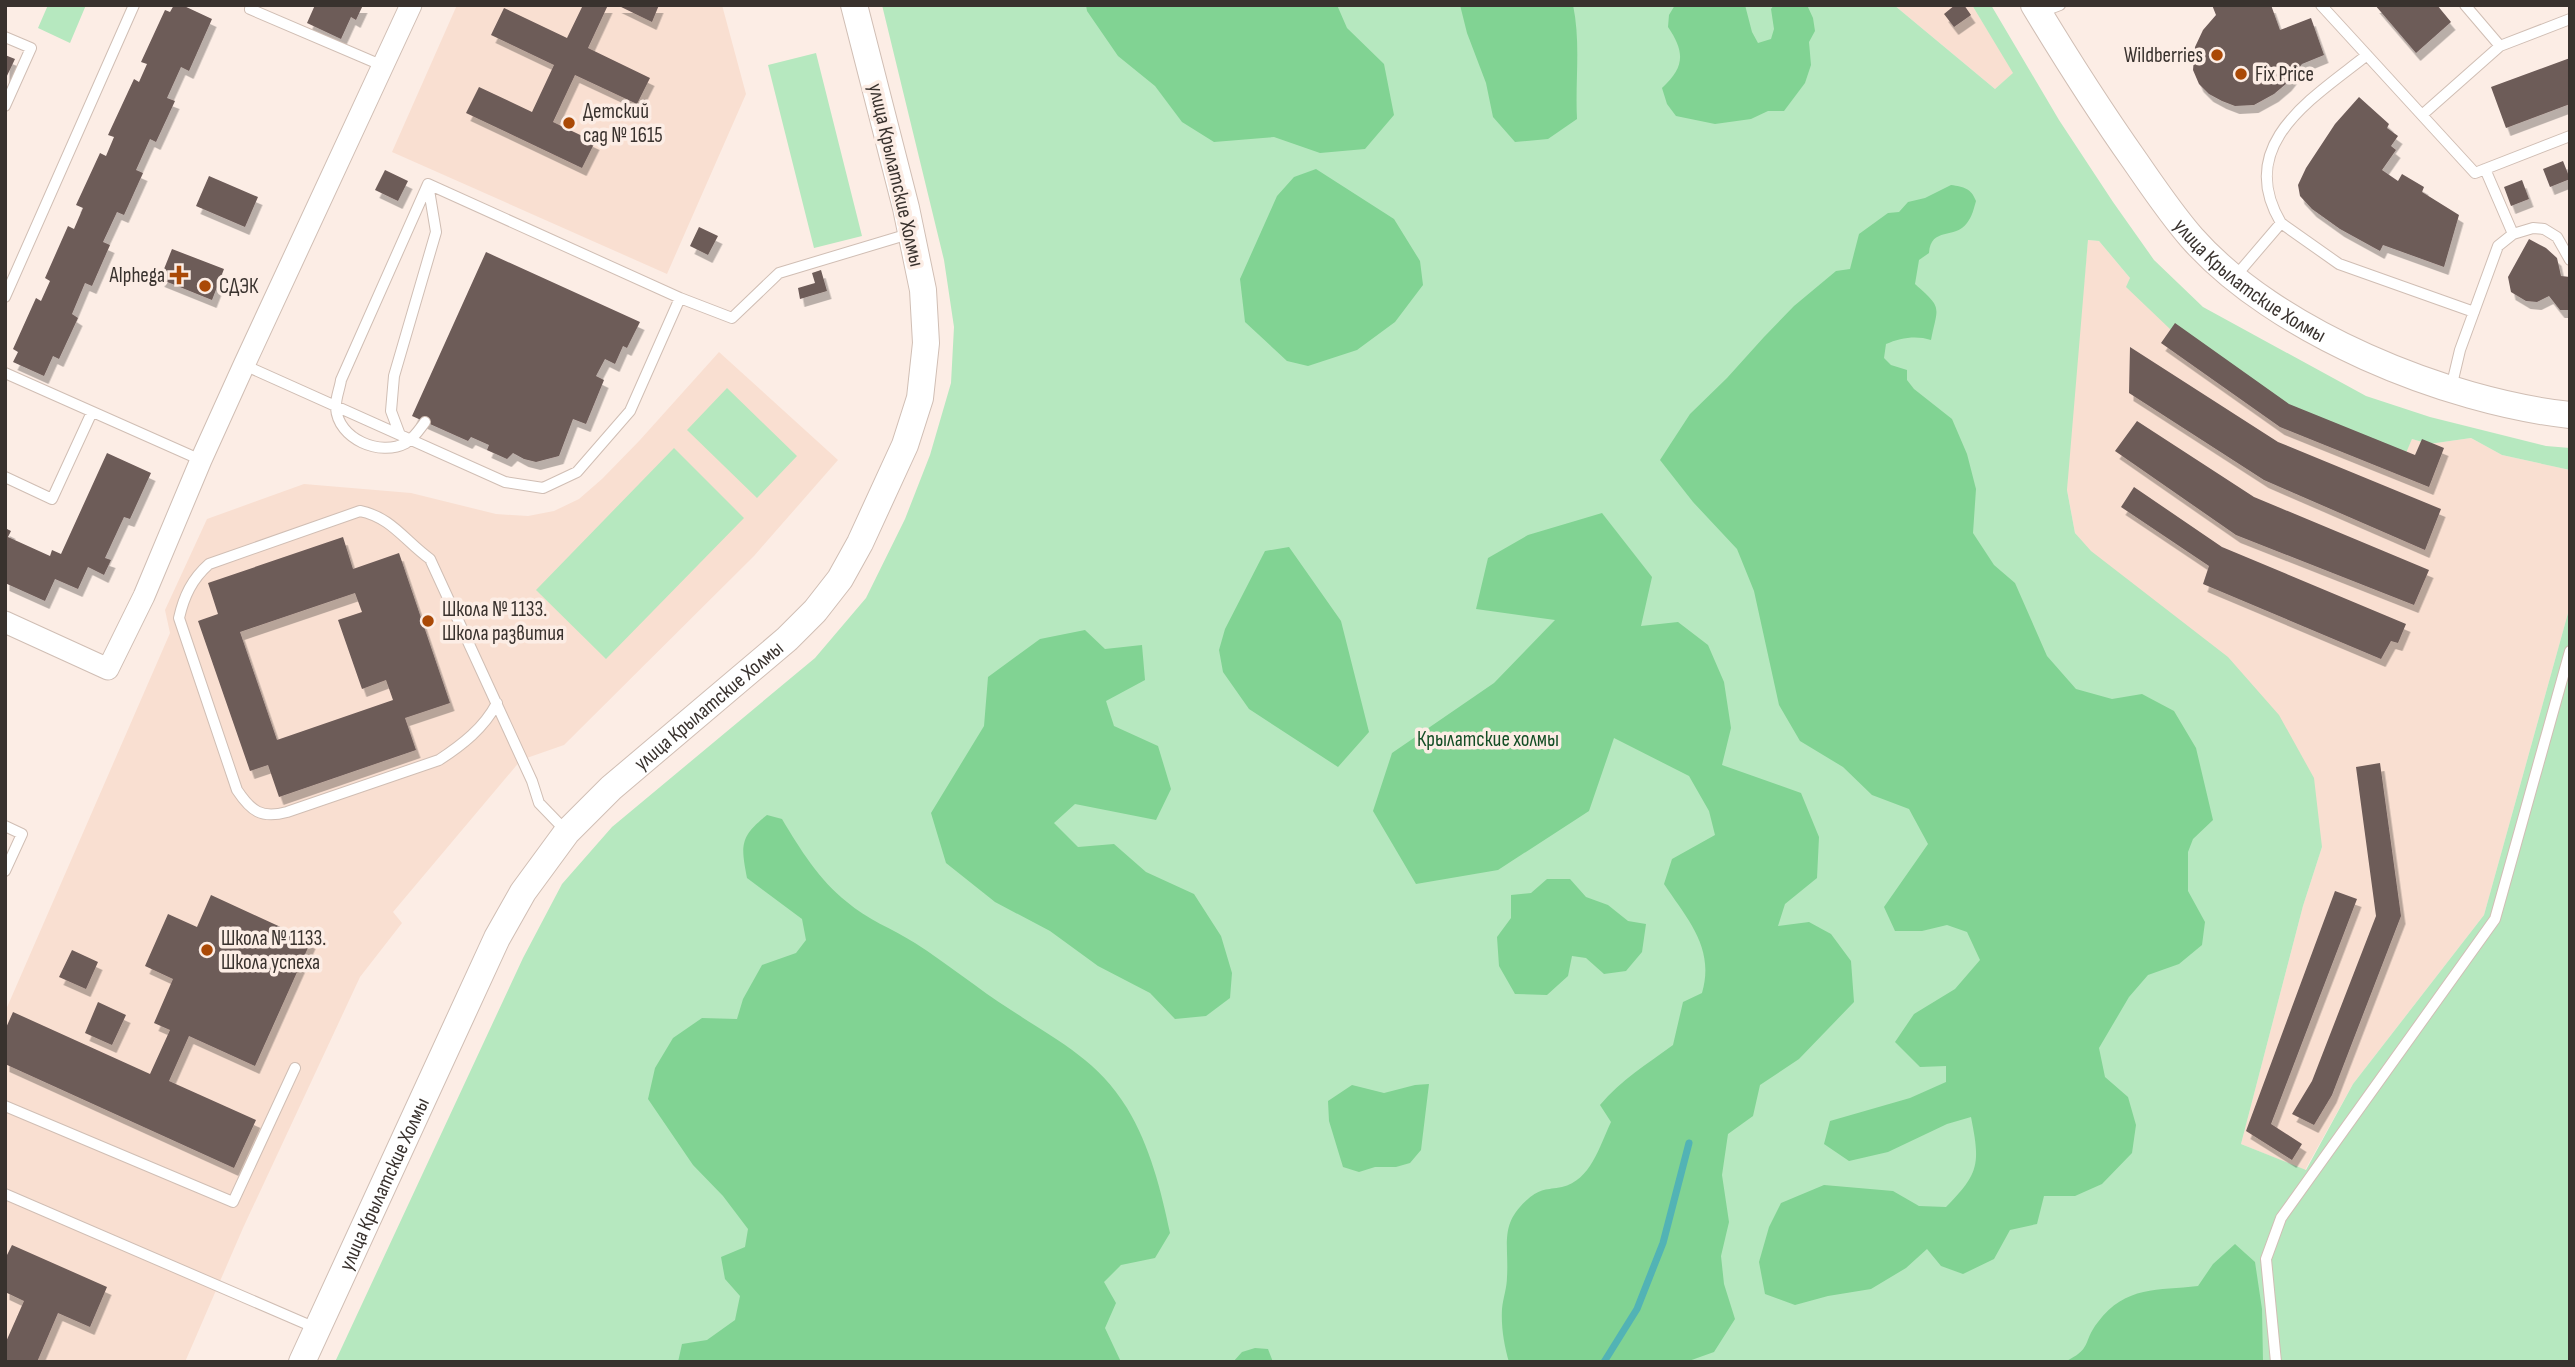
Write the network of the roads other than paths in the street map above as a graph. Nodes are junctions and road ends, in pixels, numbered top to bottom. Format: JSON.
{"nodes":[{"id":1,"x":134,"y":5,"type":"edge"},
{"id":2,"x":411,"y":5,"type":"edge"},
{"id":3,"x":854,"y":5,"type":"edge"},
{"id":4,"x":2321,"y":5,"type":"edge"},
{"id":5,"x":2465,"y":5,"type":"edge"},
{"id":6,"x":247,"y":6,"type":"edge"},
{"id":7,"x":2044,"y":8,"type":"edge"},
{"id":8,"x":2570,"y":19,"type":"edge"},
{"id":9,"x":5,"y":37,"type":"edge"},
{"id":10,"x":2500,"y":46,"type":"junction"},
{"id":11,"x":2367,"y":55,"type":"junction"},
{"id":12,"x":381,"y":65,"type":"junction"},
{"id":13,"x":5,"y":106,"type":"edge"},
{"id":14,"x":2421,"y":115,"type":"junction"},
{"id":15,"x":2570,"y":136,"type":"edge"},
{"id":16,"x":2485,"y":169,"type":"junction"},
{"id":17,"x":429,"y":184,"type":"junction"},
{"id":18,"x":2281,"y":223,"type":"junction"},
{"id":19,"x":912,"y":233,"type":"junction"},
{"id":20,"x":2513,"y":234,"type":"junction"},
{"id":21,"x":2570,"y":260,"type":"edge"},
{"id":22,"x":2234,"y":278,"type":"junction"},
{"id":23,"x":5,"y":297,"type":"edge"},
{"id":24,"x":680,"y":298,"type":"junction"},
{"id":25,"x":2474,"y":312,"type":"junction"},
{"id":26,"x":244,"y":365,"type":"junction"},
{"id":27,"x":5,"y":373,"type":"edge"},
{"id":28,"x":2450,"y":390,"type":"junction"},
{"id":29,"x":92,"y":412,"type":"junction"},
{"id":30,"x":2570,"y":415,"type":"edge"},
{"id":31,"x":425,"y":422,"type":"dead end"},
{"id":32,"x":400,"y":435,"type":"junction"},
{"id":33,"x":201,"y":460,"type":"junction"},
{"id":34,"x":5,"y":477,"type":"edge"},
{"id":35,"x":5,"y":622,"type":"edge"},
{"id":36,"x":2570,"y":651,"type":"edge"},
{"id":37,"x":497,"y":703,"type":"junction"},
{"id":38,"x":5,"y":827,"type":"edge"},
{"id":39,"x":567,"y":832,"type":"junction"},
{"id":40,"x":5,"y":871,"type":"edge"},
{"id":41,"x":295,"y":1068,"type":"dead end"},
{"id":42,"x":5,"y":1106,"type":"edge"},
{"id":43,"x":5,"y":1194,"type":"edge"},
{"id":44,"x":318,"y":1329,"type":"junction"},
{"id":45,"x":307,"y":1360,"type":"edge"},
{"id":46,"x":2276,"y":1362,"type":"edge"}],
"edges":[{"from":1,"to":23,"type":"lane"},
{"from":2,"to":12,"type":"street"},
{"from":3,"to":19,"type":"street","name":"улица Крылатские Холмы"},
{"from":4,"to":11,"type":"lane"},
{"from":5,"to":10,"type":"lane"},
{"from":6,"to":12,"type":"lane"},
{"from":7,"to":22,"type":"street","name":"улица Крылатские Холмы"},
{"from":8,"to":10,"type":"lane"},
{"from":9,"to":13,"type":"lane"},
{"from":10,"to":14,"type":"lane"},
{"from":11,"to":14,"type":"lane"},
{"from":11,"to":18,"type":"lane"},
{"from":12,"to":26,"type":"street"},
{"from":14,"to":16,"type":"lane"},
{"from":15,"to":16,"type":"lane"},
{"from":16,"to":20,"type":"lane"},
{"from":17,"to":24,"type":"lane"},
{"from":17,"to":31,"type":"lane"},
{"from":17,"to":32,"type":"lane"},
{"from":18,"to":22,"type":"lane"},
{"from":18,"to":25,"type":"lane"},
{"from":19,"to":24,"type":"lane"},
{"from":19,"to":39,"type":"street","name":"улица Крылатские Холмы"},
{"from":20,"to":21,"type":"lane"},
{"from":20,"to":25,"type":"lane"},
{"from":22,"to":28,"type":"street","name":"улица Крылатские Холмы"},
{"from":24,"to":32,"type":"lane"},
{"from":25,"to":28,"type":"lane"},
{"from":26,"to":32,"type":"lane"},
{"from":26,"to":33,"type":"street"},
{"from":27,"to":29,"type":"lane"},
{"from":28,"to":30,"type":"street","name":"улица Крылатские Холмы"},
{"from":29,"to":33,"type":"lane"},
{"from":29,"to":34,"type":"lane"},
{"from":33,"to":35,"type":"street"},
{"from":36,"to":46,"type":"lane"},
{"from":37,"to":37,"type":"lane"},
{"from":37,"to":39,"type":"lane"},
{"from":38,"to":40,"type":"lane"},
{"from":39,"to":44,"type":"street","name":"улица Крылатские Холмы"},
{"from":41,"to":42,"type":"lane"},
{"from":43,"to":44,"type":"lane"},
{"from":44,"to":45,"type":"street","name":"улица Крылатские Холмы"}]}
